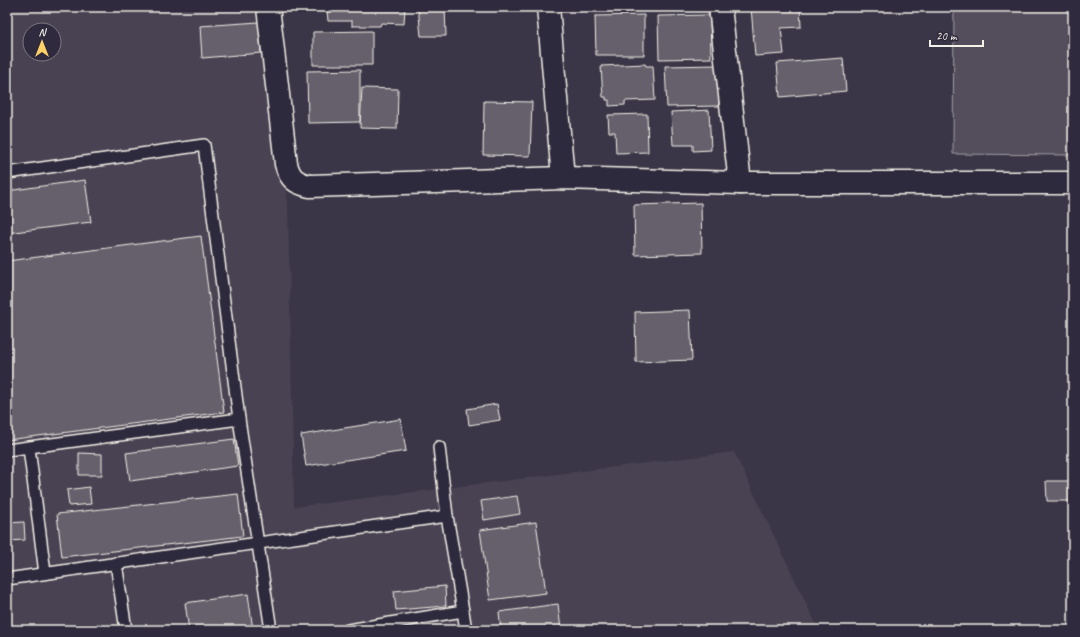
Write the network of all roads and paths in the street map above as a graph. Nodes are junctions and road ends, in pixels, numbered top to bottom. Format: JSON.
{"nodes":[{"id":1,"x":268,"y":7,"type":"edge"},
{"id":2,"x":548,"y":7,"type":"edge"},
{"id":3,"x":720,"y":7,"type":"edge"},
{"id":4,"x":7,"y":173,"type":"edge"},
{"id":5,"x":563,"y":178,"type":"junction"},
{"id":6,"x":740,"y":183,"type":"junction"},
{"id":7,"x":1073,"y":183,"type":"edge"},
{"id":8,"x":239,"y":419,"type":"junction"},
{"id":9,"x":439,"y":447,"type":"dead end"},
{"id":10,"x":29,"y":448,"type":"junction"},
{"id":11,"x":7,"y":450,"type":"edge"},
{"id":12,"x":447,"y":516,"type":"junction"},
{"id":13,"x":258,"y":543,"type":"junction"},
{"id":14,"x":116,"y":563,"type":"junction"},
{"id":15,"x":45,"y":574,"type":"junction"},
{"id":16,"x":7,"y":579,"type":"edge"},
{"id":17,"x":463,"y":611,"type":"junction"},
{"id":18,"x":126,"y":630,"type":"edge"},
{"id":19,"x":272,"y":630,"type":"edge"},
{"id":20,"x":348,"y":630,"type":"edge"},
{"id":21,"x":466,"y":630,"type":"edge"}],
"edges":[{"from":1,"to":5,"type":"street"},
{"from":2,"to":5,"type":"street"},
{"from":3,"to":6,"type":"street"},
{"from":4,"to":8,"type":"lane"},
{"from":5,"to":6,"type":"street"},
{"from":6,"to":7,"type":"street"},
{"from":8,"to":10,"type":"lane"},
{"from":8,"to":13,"type":"lane"},
{"from":9,"to":12,"type":"lane"},
{"from":10,"to":11,"type":"lane"},
{"from":10,"to":15,"type":"lane"},
{"from":12,"to":13,"type":"lane"},
{"from":12,"to":17,"type":"lane"},
{"from":13,"to":14,"type":"lane"},
{"from":13,"to":19,"type":"lane"},
{"from":14,"to":15,"type":"lane"},
{"from":14,"to":18,"type":"lane"},
{"from":15,"to":16,"type":"lane"},
{"from":17,"to":20,"type":"lane"},
{"from":17,"to":21,"type":"lane"}]}
